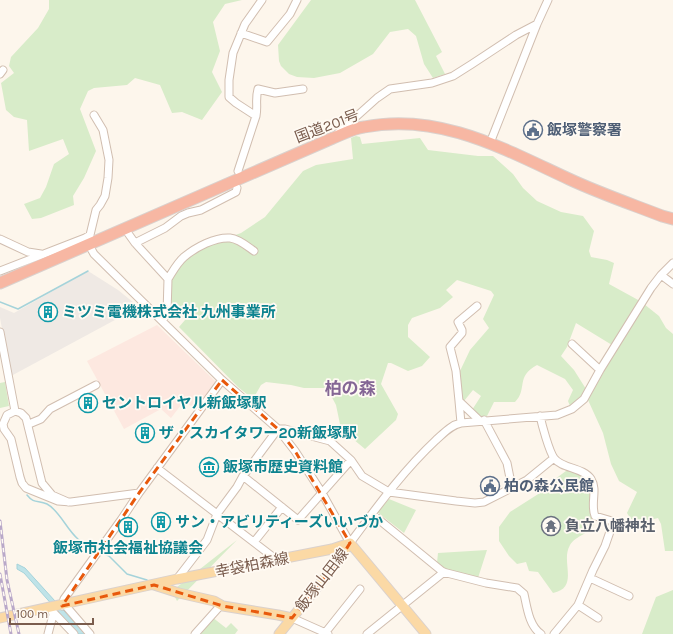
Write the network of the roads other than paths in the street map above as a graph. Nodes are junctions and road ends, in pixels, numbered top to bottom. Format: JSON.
{"nodes":[{"id":1,"x":262,"y":0,"type":"edge"},
{"id":2,"x":297,"y":0,"type":"edge"},
{"id":3,"x":548,"y":0,"type":"edge"},
{"id":4,"x":537,"y":24,"type":"junction"},
{"id":5,"x":241,"y":33,"type":"junction"},
{"id":6,"x":303,"y":89,"type":"dead end"},
{"id":7,"x":94,"y":115,"type":"dead end"},
{"id":8,"x":256,"y":116,"type":"junction"},
{"id":9,"x":333,"y":138,"type":"junction"},
{"id":10,"x":490,"y":143,"type":"junction"},
{"id":11,"x":238,"y":171,"type":"dead end"},
{"id":12,"x":237,"y":188,"type":"dead end"},
{"id":13,"x":673,"y":219,"type":"edge"},
{"id":14,"x":125,"y":229,"type":"junction"},
{"id":15,"x":0,"y":239,"type":"edge"},
{"id":16,"x":87,"y":242,"type":"junction"},
{"id":17,"x":135,"y":243,"type":"junction"},
{"id":18,"x":254,"y":251,"type":"dead end"},
{"id":19,"x":43,"y":254,"type":"junction"},
{"id":20,"x":673,"y":263,"type":"edge"},
{"id":21,"x":661,"y":275,"type":"junction"},
{"id":22,"x":2,"y":279,"type":"edge"},
{"id":23,"x":168,"y":279,"type":"junction"},
{"id":24,"x":673,"y":284,"type":"edge"},
{"id":25,"x":477,"y":306,"type":"dead end"},
{"id":26,"x":162,"y":321,"type":"junction"},
{"id":27,"x":0,"y":332,"type":"edge"},
{"id":28,"x":572,"y":344,"type":"dead end"},
{"id":29,"x":600,"y":370,"type":"junction"},
{"id":30,"x":222,"y":380,"type":"junction"},
{"id":31,"x":96,"y":385,"type":"dead end"},
{"id":32,"x":459,"y":401,"type":"junction"},
{"id":33,"x":15,"y":411,"type":"junction"},
{"id":34,"x":540,"y":416,"type":"junction"},
{"id":35,"x":482,"y":421,"type":"junction"},
{"id":36,"x":461,"y":422,"type":"junction"},
{"id":37,"x":29,"y":424,"type":"junction"},
{"id":38,"x":278,"y":429,"type":"junction"},
{"id":39,"x":554,"y":458,"type":"junction"},
{"id":40,"x":351,"y":460,"type":"junction"},
{"id":41,"x":157,"y":468,"type":"junction"},
{"id":42,"x":243,"y":476,"type":"junction"},
{"id":43,"x":42,"y":483,"type":"junction"},
{"id":44,"x":512,"y":488,"type":"junction"},
{"id":45,"x":33,"y":490,"type":"junction"},
{"id":46,"x":389,"y":492,"type":"junction"},
{"id":47,"x":139,"y":493,"type":"junction"},
{"id":48,"x":322,"y":493,"type":"junction"},
{"id":49,"x":68,"y":502,"type":"junction"},
{"id":50,"x":282,"y":507,"type":"junction"},
{"id":51,"x":217,"y":514,"type":"junction"},
{"id":52,"x":372,"y":514,"type":"junction"},
{"id":53,"x":254,"y":542,"type":"junction"},
{"id":54,"x":350,"y":543,"type":"junction"},
{"id":55,"x":277,"y":560,"type":"junction"},
{"id":56,"x":444,"y":572,"type":"junction"},
{"id":57,"x":590,"y":578,"type":"junction"},
{"id":58,"x":177,"y":579,"type":"junction"},
{"id":59,"x":154,"y":585,"type":"junction"},
{"id":60,"x":360,"y":589,"type":"dead end"},
{"id":61,"x":629,"y":596,"type":"dead end"},
{"id":62,"x":221,"y":605,"type":"junction"},
{"id":63,"x":578,"y":605,"type":"junction"},
{"id":64,"x":402,"y":606,"type":"junction"},
{"id":65,"x":57,"y":608,"type":"junction"},
{"id":66,"x":0,"y":618,"type":"edge"},
{"id":67,"x":292,"y":618,"type":"junction"},
{"id":68,"x":598,"y":618,"type":"dead end"},
{"id":69,"x":327,"y":632,"type":"edge"},
{"id":70,"x":48,"y":634,"type":"edge"},
{"id":71,"x":74,"y":634,"type":"edge"},
{"id":72,"x":90,"y":634,"type":"edge"},
{"id":73,"x":195,"y":634,"type":"edge"},
{"id":74,"x":280,"y":634,"type":"edge"},
{"id":75,"x":367,"y":634,"type":"edge"},
{"id":76,"x":426,"y":634,"type":"edge"},
{"id":77,"x":540,"y":634,"type":"edge"},
{"id":78,"x":555,"y":634,"type":"edge"}],
"edges":[{"from":1,"to":5,"type":"street"},
{"from":2,"to":5,"type":"street"},
{"from":3,"to":4,"type":"street"},
{"from":4,"to":9,"type":"street"},
{"from":4,"to":10,"type":"street"},
{"from":5,"to":8,"type":"street"},
{"from":6,"to":8,"type":"street"},
{"from":7,"to":16,"type":"street"},
{"from":8,"to":11,"type":"street"},
{"from":9,"to":10,"type":"highway","name":"国道201号"},
{"from":9,"to":14,"type":"highway","name":"国道201号"},
{"from":10,"to":13,"type":"highway","name":"国道201号"},
{"from":12,"to":17,"type":"street"},
{"from":14,"to":16,"type":"highway","name":"国道201号"},
{"from":14,"to":17,"type":"street"},
{"from":15,"to":19,"type":"street"},
{"from":16,"to":19,"type":"street"},
{"from":16,"to":22,"type":"highway","name":"国道201号"},
{"from":16,"to":26,"type":"street"},
{"from":17,"to":23,"type":"street"},
{"from":18,"to":23,"type":"street"},
{"from":19,"to":22,"type":"street"},
{"from":20,"to":21,"type":"street"},
{"from":21,"to":24,"type":"street"},
{"from":21,"to":29,"type":"street"},
{"from":23,"to":26,"type":"street"},
{"from":25,"to":32,"type":"street"},
{"from":26,"to":30,"type":"street"},
{"from":27,"to":33,"type":"street"},
{"from":28,"to":29,"type":"street"},
{"from":29,"to":34,"type":"street"},
{"from":30,"to":38,"type":"street"},
{"from":30,"to":41,"type":"street"},
{"from":31,"to":37,"type":"street"},
{"from":32,"to":35,"type":"street"},
{"from":32,"to":36,"type":"street"},
{"from":33,"to":37,"type":"street"},
{"from":33,"to":45,"type":"street"},
{"from":34,"to":35,"type":"street"},
{"from":34,"to":39,"type":"street"},
{"from":35,"to":36,"type":"street"},
{"from":35,"to":44,"type":"street"},
{"from":36,"to":46,"type":"street"},
{"from":37,"to":43,"type":"street"},
{"from":38,"to":40,"type":"street"},
{"from":38,"to":42,"type":"street"},
{"from":38,"to":48,"type":"street"},
{"from":39,"to":44,"type":"street"},
{"from":39,"to":57,"type":"street"},
{"from":40,"to":46,"type":"street"},
{"from":40,"to":48,"type":"street"},
{"from":41,"to":47,"type":"street"},
{"from":41,"to":51,"type":"street"},
{"from":42,"to":50,"type":"street"},
{"from":42,"to":51,"type":"street"},
{"from":43,"to":45,"type":"street"},
{"from":43,"to":49,"type":"street"},
{"from":44,"to":46,"type":"street"},
{"from":45,"to":49,"type":"street"},
{"from":46,"to":52,"type":"street"},
{"from":47,"to":49,"type":"street"},
{"from":47,"to":65,"type":"street"},
{"from":48,"to":50,"type":"street"},
{"from":48,"to":54,"type":"street"},
{"from":50,"to":53,"type":"street"},
{"from":51,"to":53,"type":"street"},
{"from":51,"to":58,"type":"street"},
{"from":52,"to":54,"type":"street"},
{"from":52,"to":56,"type":"street"},
{"from":53,"to":55,"type":"street"},
{"from":54,"to":55,"type":"main road","name":"幸袋柏森線"},
{"from":54,"to":64,"type":"main road","name":"飯塚山田線"},
{"from":54,"to":67,"type":"main road","name":"飯塚山田線"},
{"from":55,"to":58,"type":"main road","name":"幸袋柏森線"},
{"from":56,"to":64,"type":"street"},
{"from":56,"to":77,"type":"street"},
{"from":57,"to":61,"type":"street"},
{"from":57,"to":63,"type":"street"},
{"from":58,"to":59,"type":"main road","name":"幸袋柏森線"},
{"from":59,"to":62,"type":"main road","name":"幸袋柏森線"},
{"from":59,"to":65,"type":"main road","name":"幸袋柏森線"},
{"from":60,"to":69,"type":"street"},
{"from":62,"to":67,"type":"main road","name":"幸袋柏森線"},
{"from":62,"to":73,"type":"street"},
{"from":63,"to":68,"type":"street"},
{"from":63,"to":78,"type":"street"},
{"from":64,"to":75,"type":"street"},
{"from":64,"to":76,"type":"main road","name":"飯塚山田線"},
{"from":65,"to":66,"type":"main road","name":"幸袋柏森線"},
{"from":65,"to":70,"type":"street"},
{"from":65,"to":71,"type":"street"},
{"from":65,"to":72,"type":"street"},
{"from":67,"to":69,"type":"street"},
{"from":67,"to":74,"type":"main road","name":"飯塚山田線"}]}
